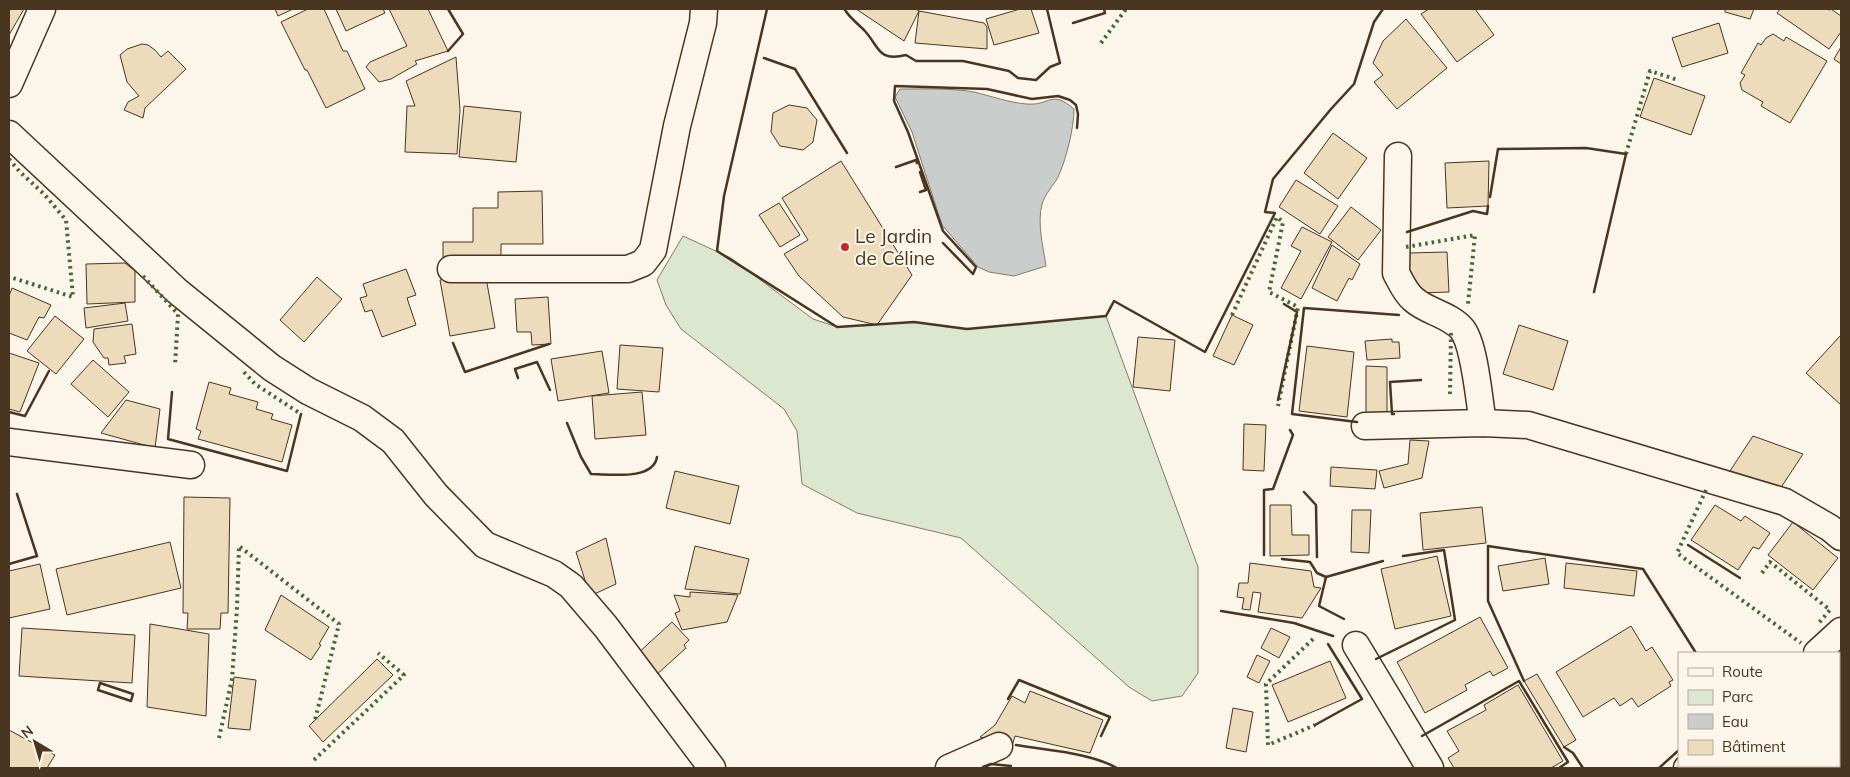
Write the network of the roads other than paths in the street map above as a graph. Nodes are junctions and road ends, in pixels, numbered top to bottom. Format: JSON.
{"nodes":[{"id":1,"x":42,"y":9,"type":"edge"},
{"id":2,"x":704,"y":9,"type":"edge"},
{"id":3,"x":9,"y":84,"type":"edge"},
{"id":4,"x":9,"y":134,"type":"edge"},
{"id":5,"x":1398,"y":156,"type":"dead end"},
{"id":6,"x":451,"y":269,"type":"dead end"},
{"id":7,"x":1483,"y":423,"type":"junction"},
{"id":8,"x":1365,"y":426,"type":"dead end"},
{"id":9,"x":9,"y":442,"type":"edge"},
{"id":10,"x":192,"y":466,"type":"dead end"},
{"id":11,"x":1841,"y":537,"type":"edge"},
{"id":12,"x":1841,"y":631,"type":"edge"},
{"id":13,"x":1356,"y":645,"type":"dead end"},
{"id":14,"x":1818,"y":652,"type":"edge"},
{"id":15,"x":999,"y":746,"type":"dead end"},
{"id":16,"x":712,"y":768,"type":"edge"},
{"id":17,"x":949,"y":768,"type":"edge"},
{"id":18,"x":1430,"y":768,"type":"edge"}],
"edges":[{"from":1,"to":3,"type":"street"},
{"from":2,"to":6,"type":"street"},
{"from":4,"to":16,"type":"street"},
{"from":5,"to":7,"type":"street"},
{"from":7,"to":8,"type":"street"},
{"from":7,"to":11,"type":"street"},
{"from":9,"to":10,"type":"street"},
{"from":12,"to":14,"type":"street"},
{"from":13,"to":18,"type":"street"},
{"from":15,"to":17,"type":"street"}]}
